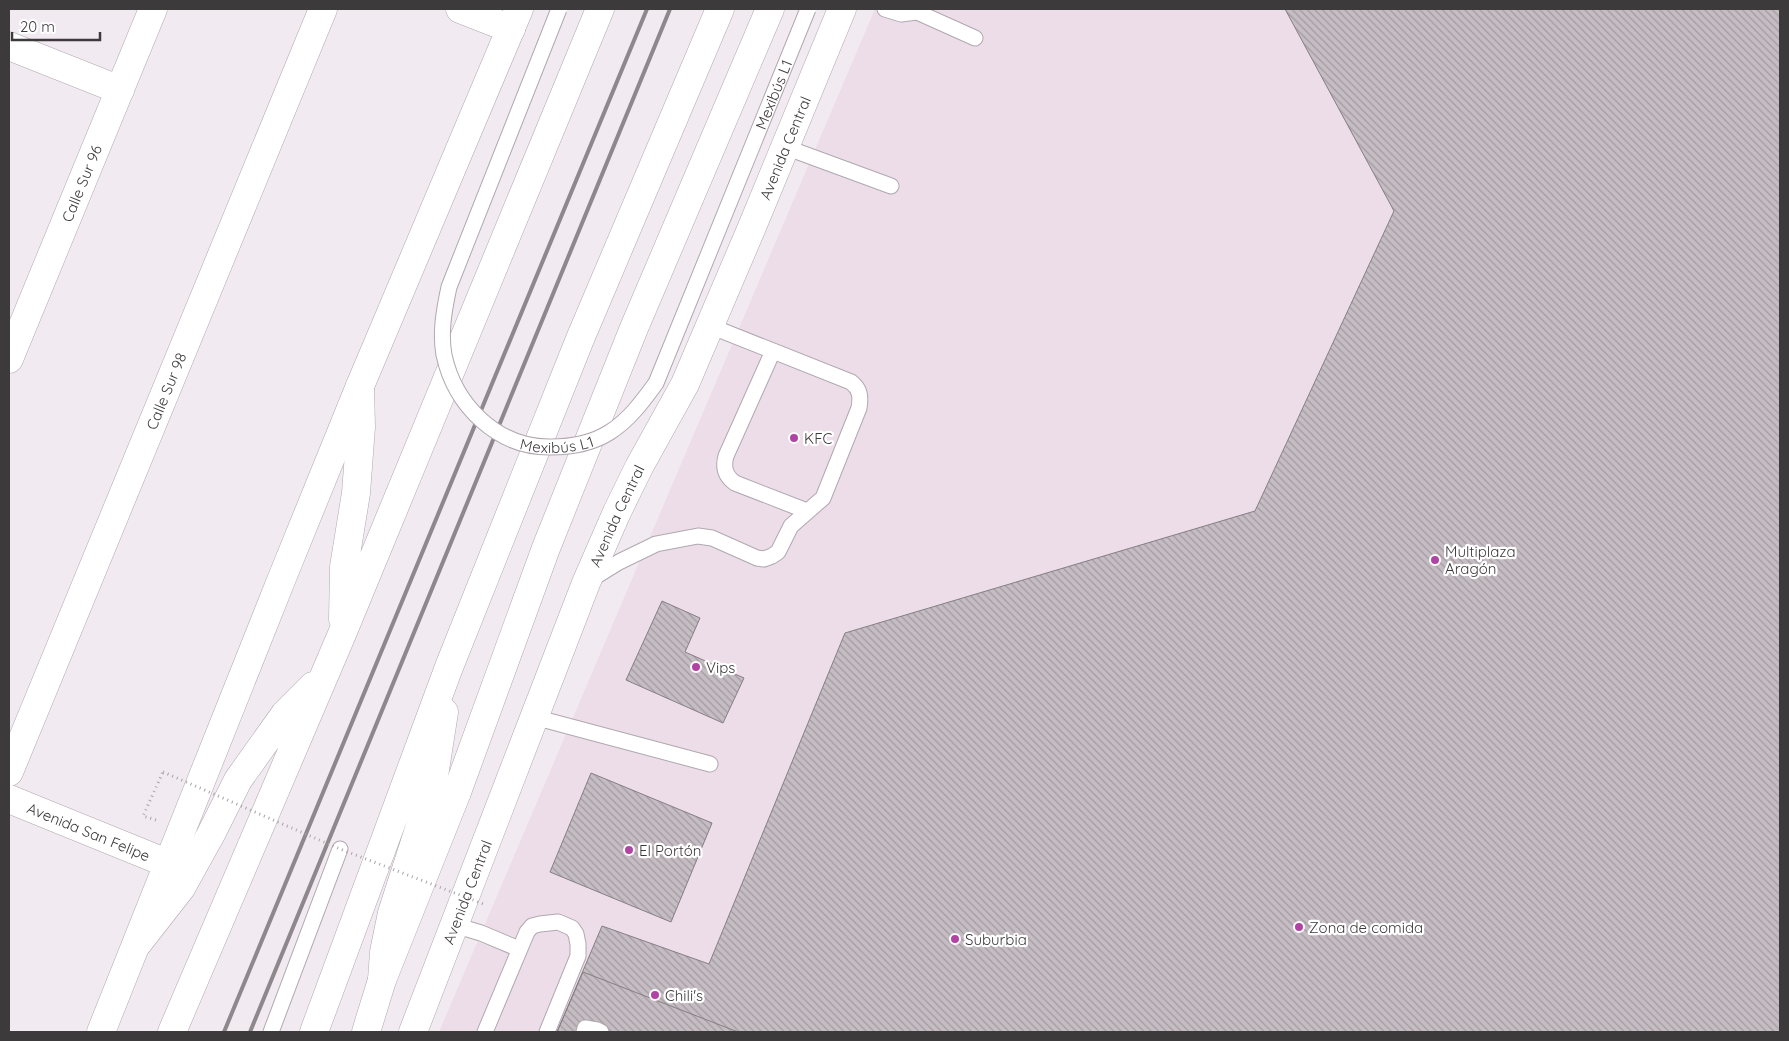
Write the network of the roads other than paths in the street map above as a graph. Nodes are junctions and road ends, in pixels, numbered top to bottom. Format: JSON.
{"nodes":[{"id":1,"x":154,"y":9,"type":"edge"},
{"id":2,"x":323,"y":9,"type":"edge"},
{"id":3,"x":460,"y":9,"type":"edge"},
{"id":4,"x":559,"y":9,"type":"edge"},
{"id":5,"x":600,"y":9,"type":"edge"},
{"id":6,"x":720,"y":9,"type":"edge"},
{"id":7,"x":770,"y":9,"type":"edge"},
{"id":8,"x":808,"y":9,"type":"edge"},
{"id":9,"x":842,"y":9,"type":"edge"},
{"id":10,"x":885,"y":9,"type":"edge"},
{"id":11,"x":916,"y":10,"type":"edge"},
{"id":12,"x":515,"y":19,"type":"edge"},
{"id":13,"x":975,"y":38,"type":"dead end"},
{"id":14,"x":9,"y":46,"type":"edge"},
{"id":15,"x":120,"y":90,"type":"junction"},
{"id":16,"x":785,"y":147,"type":"junction"},
{"id":17,"x":891,"y":186,"type":"dead end"},
{"id":18,"x":710,"y":326,"type":"junction"},
{"id":19,"x":773,"y":351,"type":"junction"},
{"id":20,"x":9,"y":359,"type":"edge"},
{"id":21,"x":360,"y":386,"type":"junction"},
{"id":22,"x":808,"y":511,"type":"junction"},
{"id":23,"x":586,"y":582,"type":"junction"},
{"id":24,"x":342,"y":634,"type":"junction"},
{"id":25,"x":449,"y":667,"type":"junction"},
{"id":26,"x":323,"y":676,"type":"junction"},
{"id":27,"x":534,"y":717,"type":"junction"},
{"id":28,"x":710,"y":764,"type":"dead end"},
{"id":29,"x":9,"y":772,"type":"edge"},
{"id":30,"x":9,"y":799,"type":"edge"},
{"id":31,"x":340,"y":849,"type":"road end"},
{"id":32,"x":169,"y":864,"type":"junction"},
{"id":33,"x":454,"y":925,"type":"junction"},
{"id":34,"x":138,"y":943,"type":"junction"},
{"id":35,"x":519,"y":949,"type":"junction"},
{"id":36,"x":382,"y":980,"type":"junction"},
{"id":37,"x":101,"y":1032,"type":"edge"},
{"id":38,"x":172,"y":1032,"type":"edge"},
{"id":39,"x":271,"y":1032,"type":"edge"},
{"id":40,"x":314,"y":1032,"type":"edge"},
{"id":41,"x":366,"y":1032,"type":"edge"},
{"id":42,"x":413,"y":1032,"type":"edge"},
{"id":43,"x":485,"y":1032,"type":"edge"},
{"id":44,"x":547,"y":1032,"type":"edge"},
{"id":45,"x":584,"y":1032,"type":"edge"},
{"id":46,"x":601,"y":1032,"type":"edge"}],
"edges":[{"from":1,"to":15,"type":"main road","name":"Calle Sur 96"},
{"from":2,"to":29,"type":"main road","name":"Calle Sur 98"},
{"from":3,"to":12,"type":"main road"},
{"from":4,"to":8,"type":"lane","name":"Mexibús L1","bridge":true},
{"from":5,"to":24,"type":"main road"},
{"from":6,"to":25,"type":"main road"},
{"from":7,"to":36,"type":"main road"},
{"from":9,"to":16,"type":"main road","name":"Avenida Central"},
{"from":10,"to":11,"type":"lane"},
{"from":11,"to":13,"type":"lane"},
{"from":12,"to":21,"type":"main road"},
{"from":14,"to":15,"type":"main road"},
{"from":15,"to":20,"type":"main road","name":"Calle Sur 96"},
{"from":16,"to":17,"type":"lane"},
{"from":16,"to":18,"type":"main road","name":"Avenida Central"},
{"from":18,"to":19,"type":"lane"},
{"from":18,"to":23,"type":"main road","name":"Avenida Central"},
{"from":19,"to":22,"type":"lane"},
{"from":19,"to":22,"type":"lane"},
{"from":21,"to":24,"type":"main road"},
{"from":21,"to":32,"type":"main road"},
{"from":22,"to":23,"type":"lane"},
{"from":23,"to":27,"type":"main road","name":"Avenida Central"},
{"from":24,"to":26,"type":"main road"},
{"from":25,"to":36,"type":"main road"},
{"from":25,"to":40,"type":"main road"},
{"from":26,"to":34,"type":"main road"},
{"from":26,"to":38,"type":"main road"},
{"from":27,"to":28,"type":"lane"},
{"from":27,"to":33,"type":"main road","name":"Avenida Central"},
{"from":30,"to":32,"type":"main road","name":"Avenida San Felipe"},
{"from":31,"to":39,"type":"lane"},
{"from":32,"to":34,"type":"main road"},
{"from":33,"to":35,"type":"lane"},
{"from":33,"to":42,"type":"main road","name":"Avenida Central"},
{"from":34,"to":37,"type":"main road"},
{"from":35,"to":43,"type":"lane"},
{"from":35,"to":44,"type":"lane"},
{"from":36,"to":41,"type":"main road"},
{"from":45,"to":46,"type":"lane"}]}
